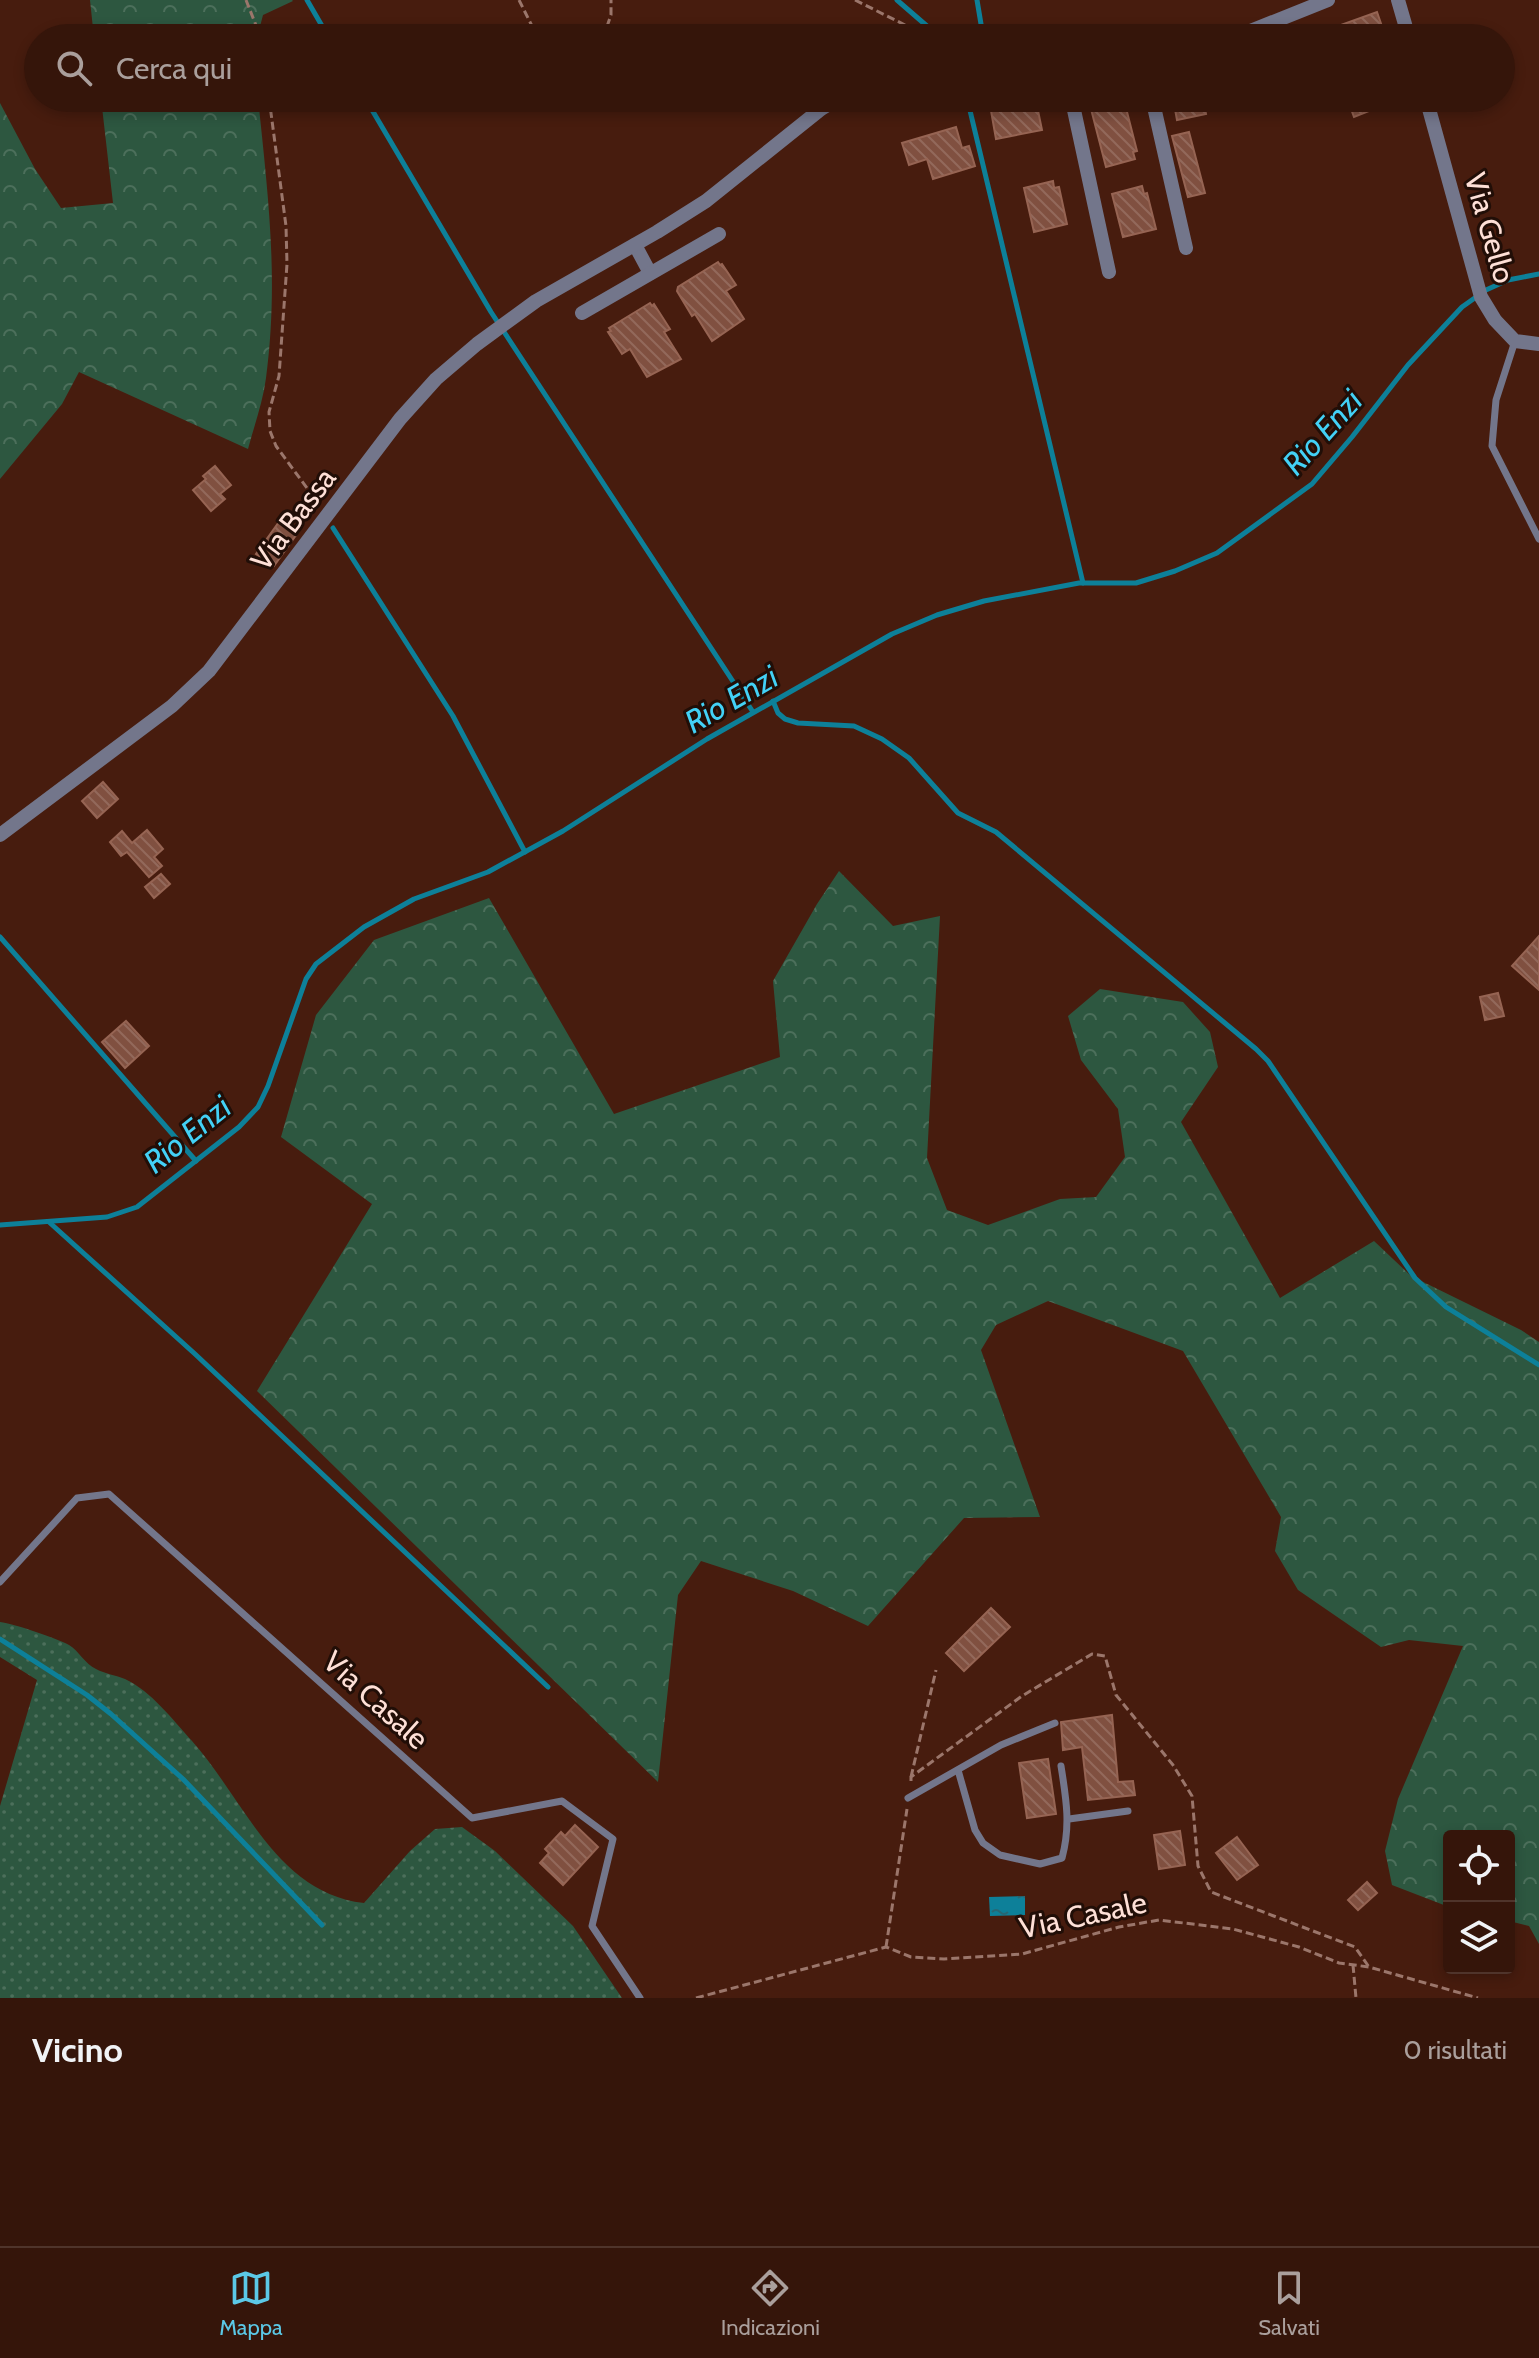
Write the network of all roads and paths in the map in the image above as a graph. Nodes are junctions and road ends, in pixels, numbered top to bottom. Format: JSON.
{"nodes":[{"id":1,"x":246,"y":0,"type":"edge"},
{"id":2,"x":519,"y":0,"type":"edge"},
{"id":3,"x":611,"y":0,"type":"edge"},
{"id":4,"x":855,"y":0,"type":"edge"},
{"id":5,"x":1304,"y":0,"type":"edge"},
{"id":6,"x":1328,"y":0,"type":"edge"},
{"id":7,"x":1398,"y":0,"type":"edge"},
{"id":8,"x":1291,"y":16,"type":"junction"},
{"id":9,"x":255,"y":24,"type":"edge"},
{"id":10,"x":531,"y":24,"type":"edge"},
{"id":11,"x":608,"y":24,"type":"edge"},
{"id":12,"x":903,"y":24,"type":"edge"},
{"id":13,"x":1270,"y":24,"type":"edge"},
{"id":14,"x":1405,"y":24,"type":"edge"},
{"id":15,"x":271,"y":112,"type":"edge"},
{"id":16,"x":817,"y":112,"type":"edge"},
{"id":17,"x":1074,"y":112,"type":"edge"},
{"id":18,"x":1155,"y":112,"type":"edge"},
{"id":19,"x":1430,"y":112,"type":"edge"},
{"id":20,"x":719,"y":234,"type":"dead end"},
{"id":21,"x":635,"y":245,"type":"junction"},
{"id":22,"x":1186,"y":248,"type":"dead end"},
{"id":23,"x":1109,"y":272,"type":"dead end"},
{"id":24,"x":650,"y":273,"type":"junction"},
{"id":25,"x":582,"y":313,"type":"dead end"},
{"id":26,"x":1515,"y":341,"type":"junction"},
{"id":27,"x":1539,"y":344,"type":"edge"},
{"id":28,"x":327,"y":515,"type":"junction"},
{"id":29,"x":1539,"y":539,"type":"edge"},
{"id":30,"x":0,"y":835,"type":"edge"},
{"id":31,"x":0,"y":1582,"type":"edge"},
{"id":32,"x":936,"y":1670,"type":"dead end"},
{"id":33,"x":1055,"y":1723,"type":"dead end"},
{"id":34,"x":1061,"y":1766,"type":"dead end"},
{"id":35,"x":958,"y":1770,"type":"junction"},
{"id":36,"x":911,"y":1777,"type":"dead end"},
{"id":37,"x":908,"y":1798,"type":"dead end"},
{"id":38,"x":1128,"y":1811,"type":"dead end"},
{"id":39,"x":1069,"y":1819,"type":"junction"},
{"id":40,"x":1353,"y":1965,"type":"junction"},
{"id":41,"x":640,"y":1998,"type":"edge"},
{"id":42,"x":696,"y":1998,"type":"edge"},
{"id":43,"x":1356,"y":1998,"type":"edge"},
{"id":44,"x":1478,"y":1998,"type":"edge"}],
"edges":[{"from":1,"to":9,"type":"path"},
{"from":2,"to":10,"type":"path"},
{"from":3,"to":11,"type":"path"},
{"from":4,"to":12,"type":"path"},
{"from":5,"to":8,"type":"street"},
{"from":6,"to":8,"type":"street"},
{"from":7,"to":14,"type":"street"},
{"from":8,"to":13,"type":"street"},
{"from":15,"to":28,"type":"path"},
{"from":16,"to":21,"type":"street","name":"Via Bassa"},
{"from":17,"to":23,"type":"street"},
{"from":18,"to":22,"type":"street"},
{"from":19,"to":26,"type":"street","name":"Via Gello"},
{"from":20,"to":24,"type":"street"},
{"from":21,"to":24,"type":"street"},
{"from":21,"to":28,"type":"street","name":"Via Bassa"},
{"from":24,"to":25,"type":"street"},
{"from":26,"to":27,"type":"street"},
{"from":26,"to":29,"type":"lane"},
{"from":28,"to":30,"type":"street","name":"Via Bassa"},
{"from":31,"to":41,"type":"lane","name":"Via Casale"},
{"from":32,"to":36,"type":"path"},
{"from":33,"to":35,"type":"lane"},
{"from":34,"to":39,"type":"lane"},
{"from":35,"to":37,"type":"lane"},
{"from":35,"to":39,"type":"lane"},
{"from":38,"to":39,"type":"lane"},
{"from":40,"to":42,"type":"path","name":"Via Casale"},
{"from":40,"to":43,"type":"path"},
{"from":40,"to":44,"type":"path","name":"Via Casale"}]}
